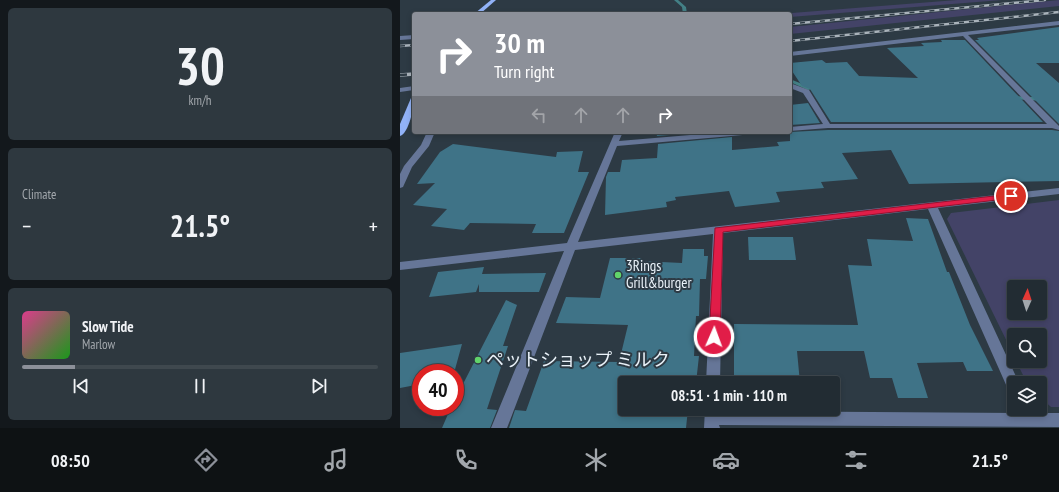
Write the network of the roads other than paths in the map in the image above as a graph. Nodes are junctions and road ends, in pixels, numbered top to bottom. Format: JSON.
{"nodes":[{"id":1,"x":494,"y":0,"type":"edge"},
{"id":2,"x":479,"y":12,"type":"edge"},
{"id":3,"x":1059,"y":23,"type":"edge"},
{"id":4,"x":965,"y":35,"type":"junction"},
{"id":5,"x":412,"y":37,"type":"edge"},
{"id":6,"x":400,"y":38,"type":"edge"},
{"id":7,"x":792,"y":54,"type":"edge"},
{"id":8,"x":792,"y":86,"type":"edge"},
{"id":9,"x":412,"y":88,"type":"edge"},
{"id":10,"x":400,"y":90,"type":"edge"},
{"id":11,"x":412,"y":105,"type":"edge"},
{"id":12,"x":828,"y":126,"type":"junction"},
{"id":13,"x":1057,"y":128,"type":"edge"},
{"id":14,"x":792,"y":129,"type":"edge"},
{"id":15,"x":400,"y":134,"type":"edge"},
{"id":16,"x":429,"y":134,"type":"edge"},
{"id":17,"x":618,"y":134,"type":"edge"},
{"id":18,"x":731,"y":134,"type":"edge"},
{"id":19,"x":614,"y":144,"type":"junction"},
{"id":20,"x":400,"y":185,"type":"edge"},
{"id":21,"x":1059,"y":191,"type":"edge"},
{"id":22,"x":932,"y":206,"type":"junction"},
{"id":23,"x":718,"y":230,"type":"junction"},
{"id":24,"x":571,"y":246,"type":"junction"},
{"id":25,"x":400,"y":266,"type":"edge"},
{"id":26,"x":713,"y":376,"type":"edge"},
{"id":27,"x":1009,"y":376,"type":"edge"},
{"id":28,"x":1007,"y":415,"type":"edge"},
{"id":29,"x":1033,"y":416,"type":"edge"},
{"id":30,"x":712,"y":418,"type":"edge"},
{"id":31,"x":1059,"y":420,"type":"edge"},
{"id":32,"x":499,"y":428,"type":"edge"}],
"edges":[{"from":1,"to":2,"type":"main road"},
{"from":3,"to":4,"type":"street"},
{"from":4,"to":7,"type":"street"},
{"from":4,"to":13,"type":"street"},
{"from":5,"to":6,"type":"street"},
{"from":8,"to":12,"type":"street"},
{"from":9,"to":10,"type":"street"},
{"from":11,"to":15,"type":"main road"},
{"from":12,"to":13,"type":"street"},
{"from":12,"to":14,"type":"street"},
{"from":16,"to":20,"type":"street"},
{"from":17,"to":19,"type":"street"},
{"from":18,"to":19,"type":"street"},
{"from":19,"to":24,"type":"street"},
{"from":21,"to":22,"type":"street"},
{"from":22,"to":23,"type":"street"},
{"from":22,"to":27,"type":"street"},
{"from":23,"to":24,"type":"street"},
{"from":23,"to":26,"type":"street"},
{"from":24,"to":25,"type":"street"},
{"from":24,"to":32,"type":"street"},
{"from":28,"to":30,"type":"street"},
{"from":29,"to":31,"type":"street"}]}
